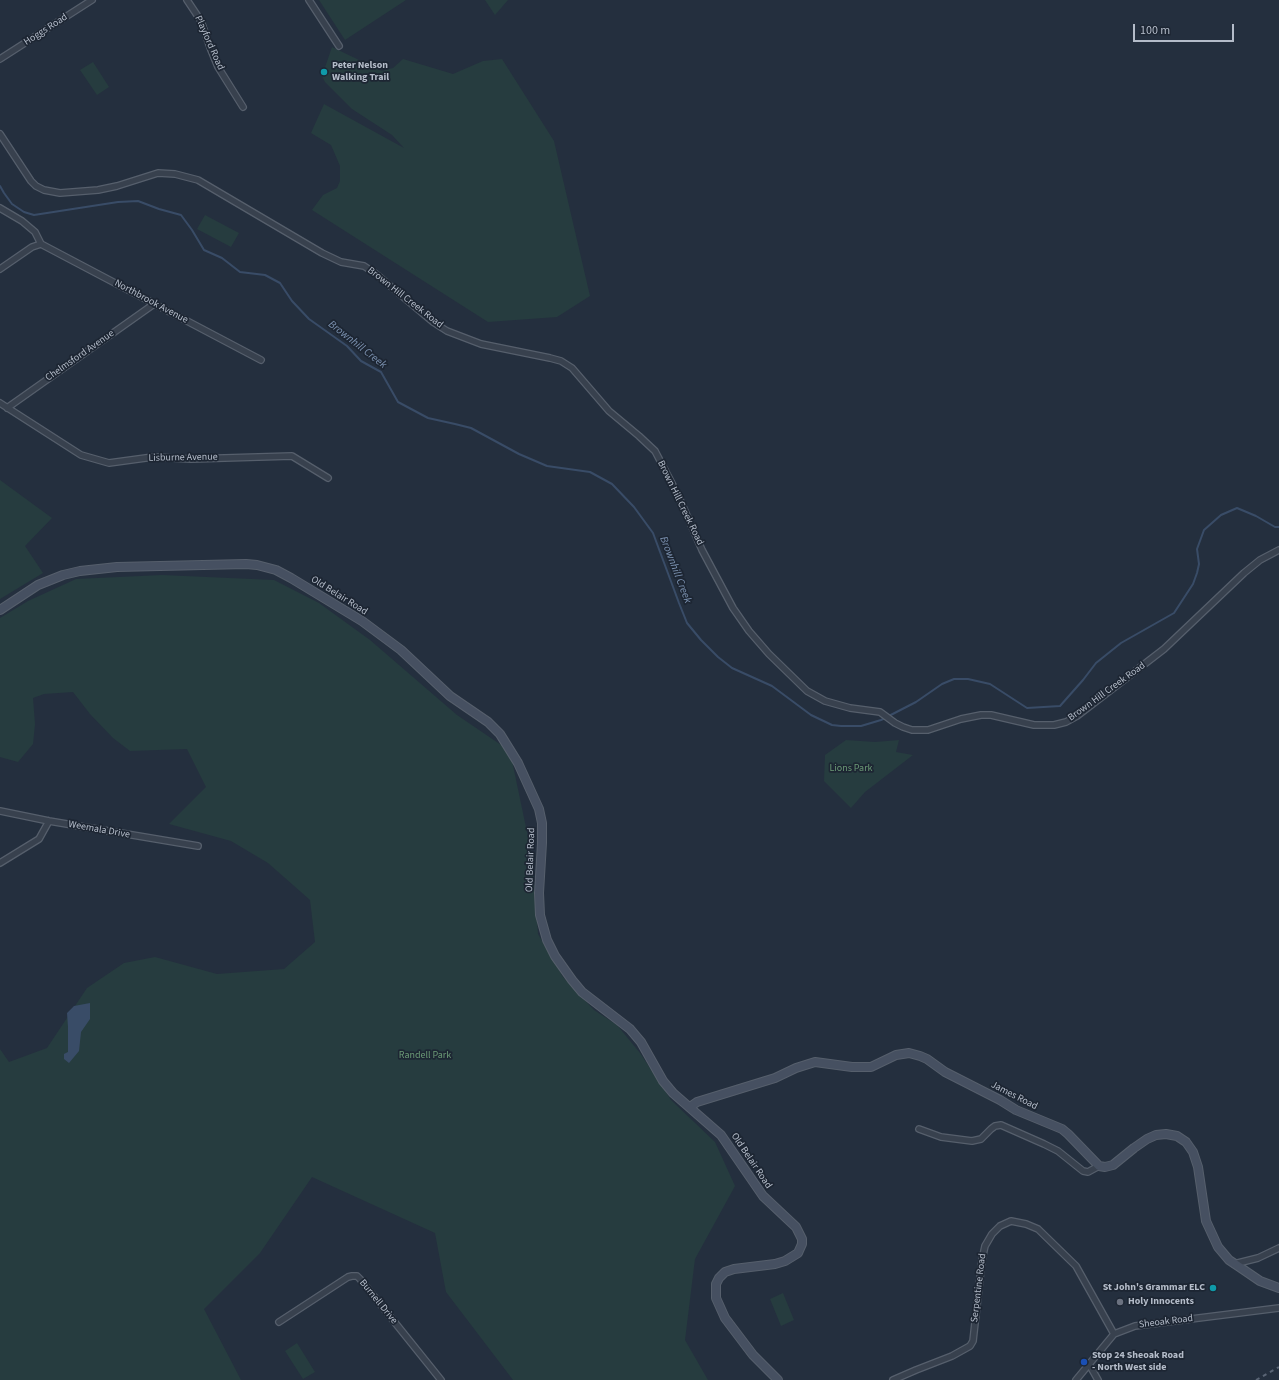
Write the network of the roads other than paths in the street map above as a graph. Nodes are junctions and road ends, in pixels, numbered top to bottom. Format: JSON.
{"nodes":[{"id":1,"x":92,"y":0,"type":"edge"},
{"id":2,"x":187,"y":0,"type":"edge"},
{"id":3,"x":309,"y":0,"type":"edge"},
{"id":4,"x":83,"y":3,"type":"edge"},
{"id":5,"x":339,"y":46,"type":"dead end"},
{"id":6,"x":0,"y":59,"type":"edge"},
{"id":7,"x":243,"y":107,"type":"dead end"},
{"id":8,"x":0,"y":134,"type":"edge"},
{"id":9,"x":0,"y":208,"type":"edge"},
{"id":10,"x":41,"y":244,"type":"junction"},
{"id":11,"x":0,"y":269,"type":"edge"},
{"id":12,"x":154,"y":304,"type":"junction"},
{"id":13,"x":261,"y":360,"type":"dead end"},
{"id":14,"x":0,"y":403,"type":"edge"},
{"id":15,"x":7,"y":408,"type":"junction"},
{"id":16,"x":328,"y":478,"type":"dead end"},
{"id":17,"x":1279,"y":550,"type":"edge"},
{"id":18,"x":0,"y":610,"type":"edge"},
{"id":19,"x":0,"y":812,"type":"edge"},
{"id":20,"x":49,"y":821,"type":"junction"},
{"id":21,"x":198,"y":846,"type":"dead end"},
{"id":22,"x":0,"y":863,"type":"edge"},
{"id":23,"x":690,"y":1107,"type":"junction"},
{"id":24,"x":919,"y":1129,"type":"dead end"},
{"id":25,"x":1099,"y":1166,"type":"junction"},
{"id":26,"x":1279,"y":1248,"type":"edge"},
{"id":27,"x":1234,"y":1264,"type":"junction"},
{"id":28,"x":1279,"y":1288,"type":"edge"},
{"id":29,"x":1279,"y":1308,"type":"edge"},
{"id":30,"x":279,"y":1322,"type":"dead end"},
{"id":31,"x":1114,"y":1334,"type":"junction"},
{"id":32,"x":1089,"y":1364,"type":"junction"},
{"id":33,"x":441,"y":1380,"type":"edge"},
{"id":34,"x":778,"y":1380,"type":"edge"},
{"id":35,"x":893,"y":1380,"type":"edge"},
{"id":36,"x":1076,"y":1380,"type":"edge"},
{"id":37,"x":1098,"y":1380,"type":"edge"}],
"edges":[{"from":1,"to":4,"type":"street","name":"Hoggs Road"},
{"from":2,"to":7,"type":"street","name":"Playford Road"},
{"from":3,"to":5,"type":"street"},
{"from":4,"to":6,"type":"street","name":"Hoggs Road"},
{"from":8,"to":17,"type":"street","name":"Brown Hill Creek Road"},
{"from":9,"to":10,"type":"street"},
{"from":10,"to":11,"type":"street"},
{"from":10,"to":12,"type":"street","name":"Northbrook Avenue"},
{"from":12,"to":13,"type":"street","name":"Northbrook Avenue"},
{"from":12,"to":15,"type":"street","name":"Chelmsford Avenue"},
{"from":14,"to":15,"type":"street","name":"Lisburne Avenue"},
{"from":15,"to":16,"type":"street","name":"Lisburne Avenue"},
{"from":18,"to":23,"type":"main road","name":"Old Belair Road"},
{"from":19,"to":20,"type":"street","name":"Weemala Drive"},
{"from":20,"to":21,"type":"street","name":"Weemala Drive"},
{"from":20,"to":22,"type":"street"},
{"from":23,"to":25,"type":"main road","name":"James Road"},
{"from":23,"to":34,"type":"main road","name":"Old Belair Road"},
{"from":24,"to":25,"type":"street"},
{"from":25,"to":27,"type":"main road"},
{"from":26,"to":27,"type":"street"},
{"from":27,"to":28,"type":"main road"},
{"from":29,"to":31,"type":"street","name":"Sheoak Road"},
{"from":30,"to":33,"type":"street","name":"Burnell Drive"},
{"from":31,"to":32,"type":"street","name":"Sheoak Road"},
{"from":31,"to":35,"type":"street","name":"Serpentine Road"},
{"from":32,"to":36,"type":"street","name":"Sheoak Road"},
{"from":32,"to":37,"type":"street"}]}
